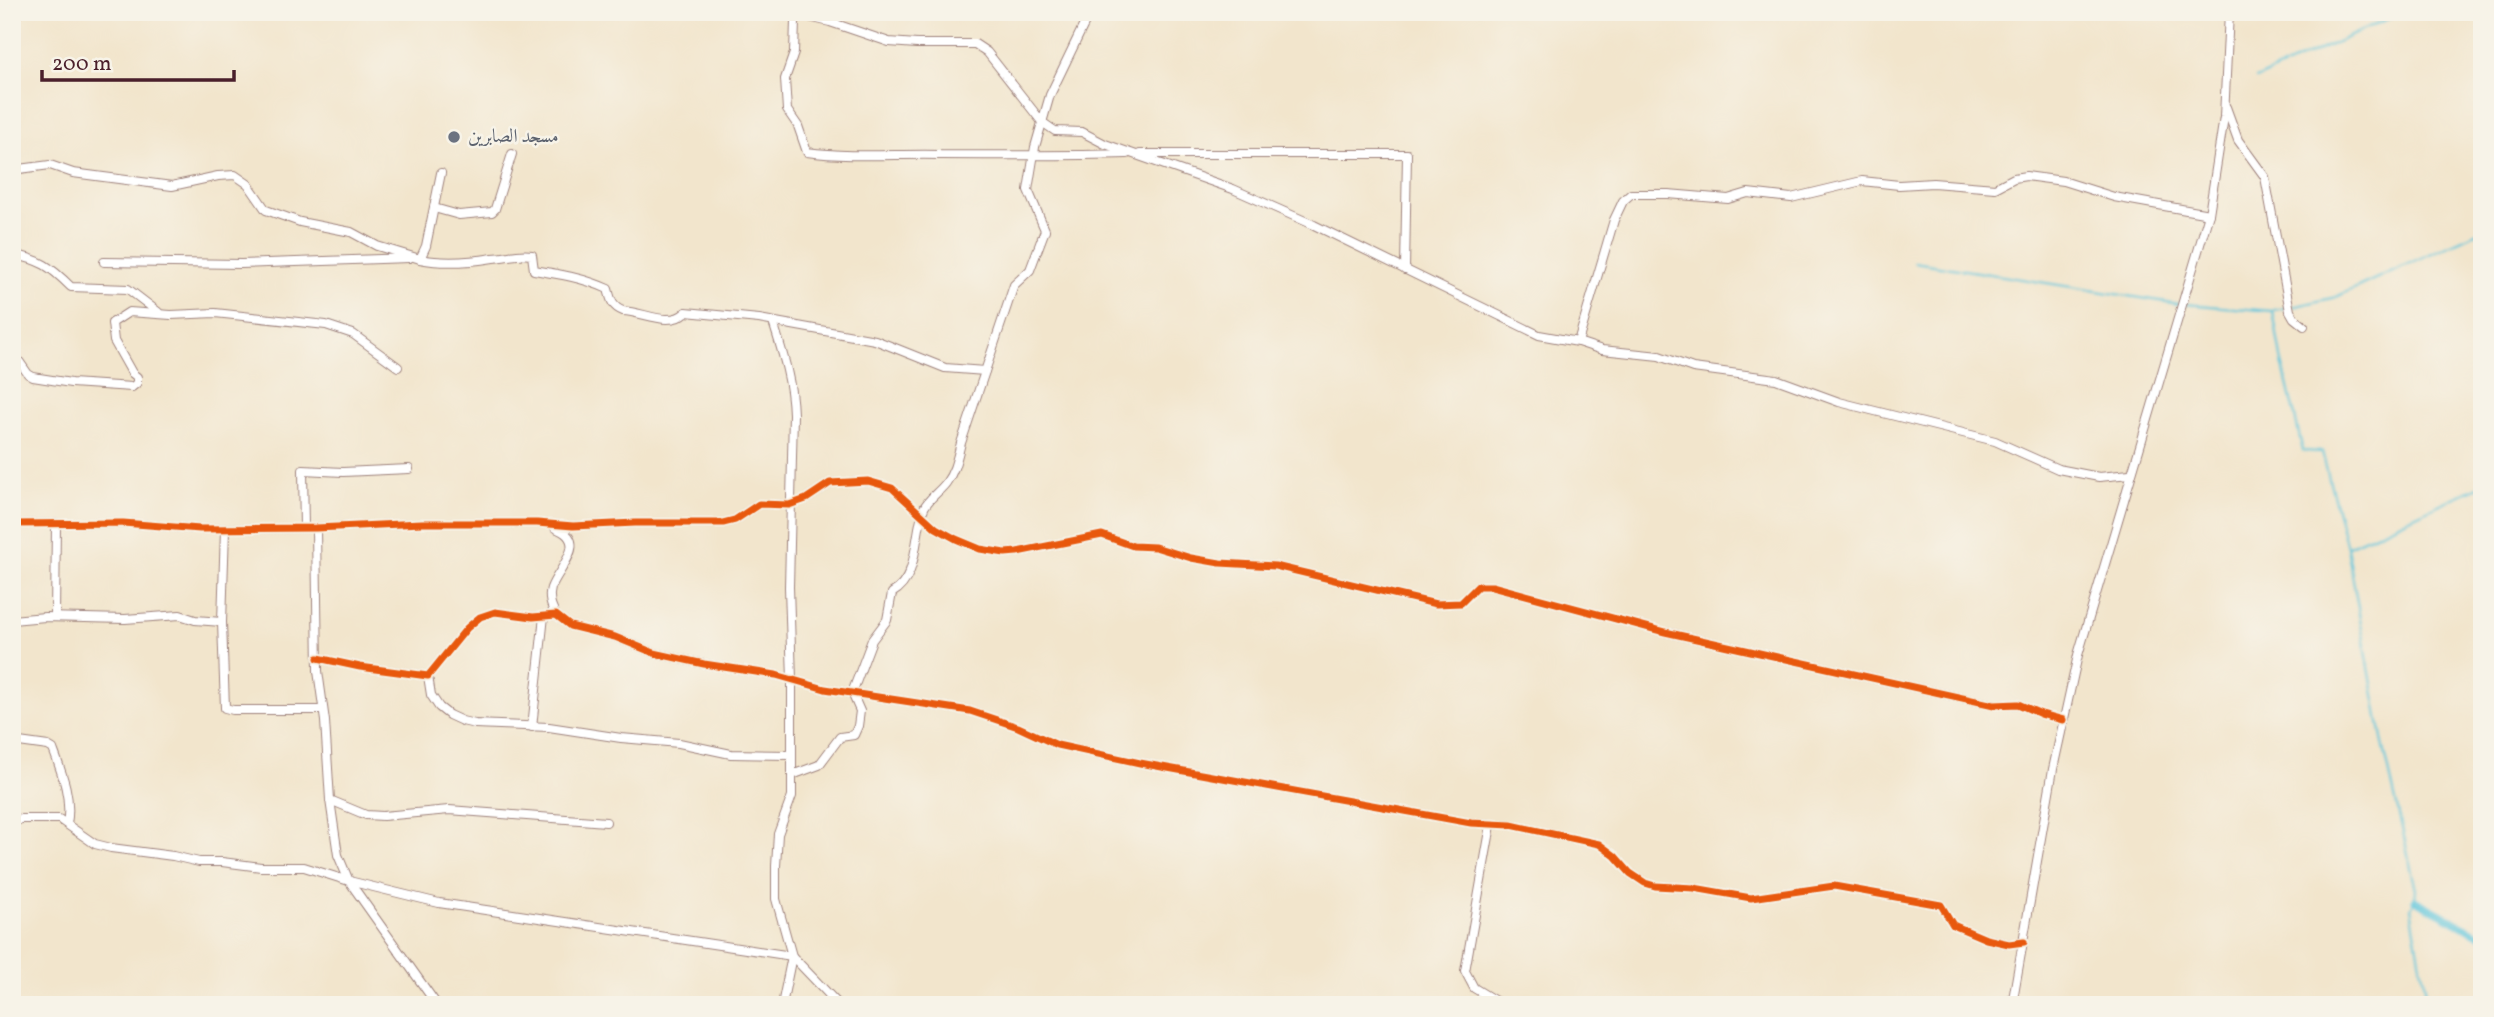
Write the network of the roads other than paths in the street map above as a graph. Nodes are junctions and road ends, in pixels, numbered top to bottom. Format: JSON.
{"nodes":[{"id":1,"x":788,"y":12,"type":"edge"},
{"id":2,"x":830,"y":12,"type":"edge"},
{"id":3,"x":1090,"y":12,"type":"edge"},
{"id":4,"x":2229,"y":12,"type":"edge"},
{"id":5,"x":801,"y":14,"type":"edge"},
{"id":6,"x":830,"y":22,"type":"junction"},
{"id":7,"x":2225,"y":104,"type":"junction"},
{"id":8,"x":1042,"y":122,"type":"junction"},
{"id":9,"x":512,"y":154,"type":"dead end"},
{"id":10,"x":1133,"y":154,"type":"junction"},
{"id":11,"x":1034,"y":157,"type":"junction"},
{"id":12,"x":12,"y":170,"type":"edge"},
{"id":13,"x":441,"y":173,"type":"dead end"},
{"id":14,"x":434,"y":208,"type":"junction"},
{"id":15,"x":2209,"y":214,"type":"junction"},
{"id":16,"x":12,"y":254,"type":"edge"},
{"id":17,"x":418,"y":258,"type":"junction"},
{"id":18,"x":104,"y":262,"type":"dead end"},
{"id":19,"x":1405,"y":270,"type":"junction"},
{"id":20,"x":159,"y":313,"type":"junction"},
{"id":21,"x":773,"y":322,"type":"junction"},
{"id":22,"x":2304,"y":326,"type":"dead end"},
{"id":23,"x":1578,"y":342,"type":"junction"},
{"id":24,"x":12,"y":351,"type":"edge"},
{"id":25,"x":398,"y":367,"type":"dead end"},
{"id":26,"x":985,"y":371,"type":"junction"},
{"id":27,"x":409,"y":469,"type":"dead end"},
{"id":28,"x":2130,"y":474,"type":"junction"},
{"id":29,"x":789,"y":505,"type":"junction"},
{"id":30,"x":923,"y":515,"type":"junction"},
{"id":31,"x":56,"y":523,"type":"junction"},
{"id":32,"x":537,"y":523,"type":"junction"},
{"id":33,"x":12,"y":524,"type":"edge"},
{"id":34,"x":304,"y":528,"type":"junction"},
{"id":35,"x":316,"y":528,"type":"junction"},
{"id":36,"x":225,"y":529,"type":"junction"},
{"id":37,"x":556,"y":615,"type":"junction"},
{"id":38,"x":544,"y":616,"type":"junction"},
{"id":39,"x":55,"y":617,"type":"junction"},
{"id":40,"x":12,"y":620,"type":"edge"},
{"id":41,"x":222,"y":622,"type":"junction"},
{"id":42,"x":318,"y":658,"type":"junction"},
{"id":43,"x":428,"y":676,"type":"junction"},
{"id":44,"x":792,"y":680,"type":"junction"},
{"id":45,"x":852,"y":693,"type":"junction"},
{"id":46,"x":323,"y":710,"type":"junction"},
{"id":47,"x":2063,"y":720,"type":"junction"},
{"id":48,"x":532,"y":727,"type":"junction"},
{"id":49,"x":12,"y":741,"type":"edge"},
{"id":50,"x":792,"y":755,"type":"junction"},
{"id":51,"x":792,"y":775,"type":"junction"},
{"id":52,"x":330,"y":800,"type":"junction"},
{"id":53,"x":606,"y":822,"type":"dead end"},
{"id":54,"x":12,"y":823,"type":"edge"},
{"id":55,"x":67,"y":824,"type":"junction"},
{"id":56,"x":1490,"y":825,"type":"junction"},
{"id":57,"x":349,"y":881,"type":"junction"},
{"id":58,"x":2024,"y":942,"type":"junction"},
{"id":59,"x":792,"y":956,"type":"junction"},
{"id":60,"x":437,"y":1005,"type":"edge"},
{"id":61,"x":782,"y":1005,"type":"edge"},
{"id":62,"x":839,"y":1005,"type":"edge"},
{"id":63,"x":1502,"y":1005,"type":"edge"},
{"id":64,"x":2012,"y":1005,"type":"edge"}],
"edges":[{"from":1,"to":5,"type":"street"},
{"from":2,"to":6,"type":"street"},
{"from":3,"to":8,"type":"street"},
{"from":4,"to":7,"type":"street"},
{"from":5,"to":6,"type":"street"},
{"from":5,"to":11,"type":"street"},
{"from":6,"to":8,"type":"street"},
{"from":7,"to":15,"type":"street"},
{"from":7,"to":22,"type":"street"},
{"from":8,"to":10,"type":"street"},
{"from":8,"to":11,"type":"street"},
{"from":9,"to":14,"type":"street"},
{"from":10,"to":11,"type":"street"},
{"from":10,"to":19,"type":"street"},
{"from":10,"to":19,"type":"street"},
{"from":11,"to":26,"type":"street"},
{"from":12,"to":17,"type":"street"},
{"from":13,"to":14,"type":"street"},
{"from":14,"to":17,"type":"street"},
{"from":15,"to":23,"type":"street"},
{"from":15,"to":28,"type":"street"},
{"from":16,"to":20,"type":"street"},
{"from":17,"to":18,"type":"street"},
{"from":17,"to":21,"type":"street"},
{"from":19,"to":23,"type":"street"},
{"from":20,"to":24,"type":"street"},
{"from":20,"to":25,"type":"street"},
{"from":21,"to":26,"type":"street"},
{"from":21,"to":29,"type":"street"},
{"from":23,"to":28,"type":"street"},
{"from":26,"to":30,"type":"street"},
{"from":27,"to":34,"type":"street"},
{"from":28,"to":47,"type":"street"},
{"from":29,"to":30,"type":"street"},
{"from":29,"to":32,"type":"street"},
{"from":29,"to":44,"type":"street"},
{"from":30,"to":45,"type":"street"},
{"from":30,"to":47,"type":"street"},
{"from":31,"to":33,"type":"street"},
{"from":31,"to":36,"type":"street"},
{"from":31,"to":39,"type":"street"},
{"from":32,"to":35,"type":"street"},
{"from":32,"to":37,"type":"street"},
{"from":34,"to":35,"type":"street"},
{"from":34,"to":36,"type":"street"},
{"from":35,"to":42,"type":"street"},
{"from":36,"to":41,"type":"street"},
{"from":37,"to":38,"type":"street"},
{"from":37,"to":44,"type":"street"},
{"from":38,"to":43,"type":"street"},
{"from":38,"to":48,"type":"street"},
{"from":39,"to":40,"type":"street"},
{"from":39,"to":41,"type":"street"},
{"from":41,"to":46,"type":"street"},
{"from":42,"to":43,"type":"street"},
{"from":42,"to":46,"type":"street"},
{"from":43,"to":48,"type":"street"},
{"from":44,"to":45,"type":"street"},
{"from":44,"to":50,"type":"street"},
{"from":45,"to":51,"type":"street"},
{"from":45,"to":56,"type":"street"},
{"from":46,"to":52,"type":"street"},
{"from":47,"to":58,"type":"street"},
{"from":48,"to":50,"type":"street"},
{"from":49,"to":55,"type":"street"},
{"from":50,"to":51,"type":"street"},
{"from":51,"to":59,"type":"street"},
{"from":52,"to":53,"type":"street"},
{"from":52,"to":57,"type":"street"},
{"from":54,"to":55,"type":"street"},
{"from":55,"to":57,"type":"street"},
{"from":56,"to":58,"type":"street"},
{"from":56,"to":63,"type":"street"},
{"from":57,"to":59,"type":"street"},
{"from":57,"to":60,"type":"street"},
{"from":58,"to":64,"type":"street"},
{"from":59,"to":61,"type":"street"},
{"from":59,"to":62,"type":"street"}]}
